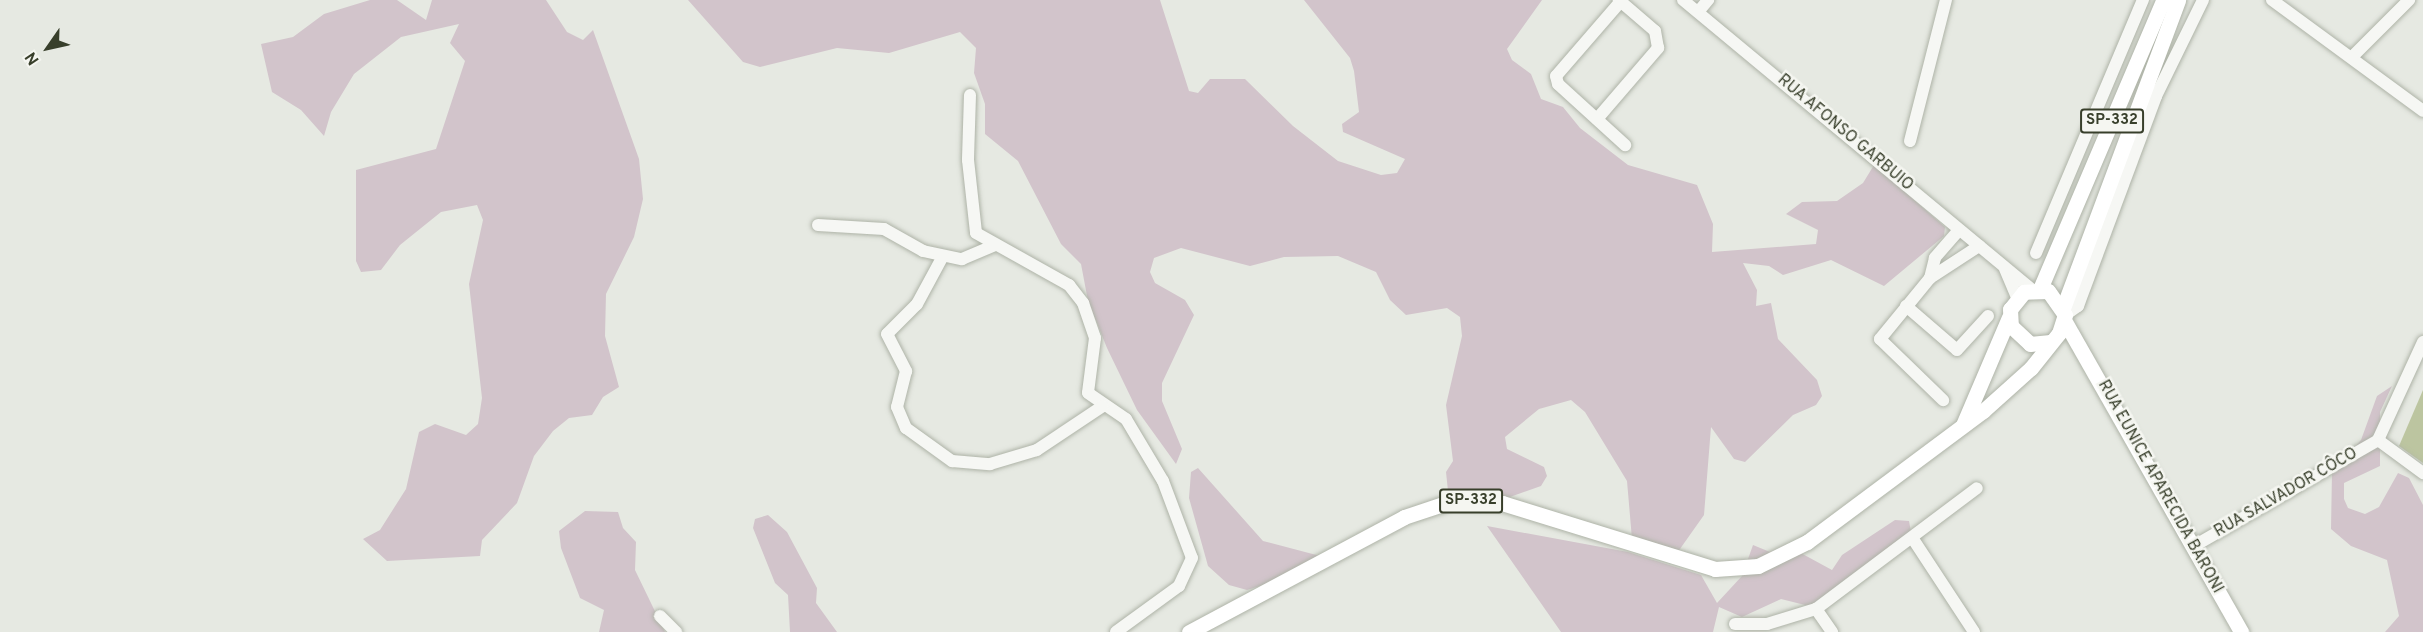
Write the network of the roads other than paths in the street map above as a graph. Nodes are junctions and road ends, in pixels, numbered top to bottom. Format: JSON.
{"nodes":[{"id":1,"x":1683,"y":0,"type":"edge"},
{"id":2,"x":1707,"y":0,"type":"edge"},
{"id":3,"x":1946,"y":0,"type":"edge"},
{"id":4,"x":2143,"y":0,"type":"edge"},
{"id":5,"x":2163,"y":0,"type":"edge"},
{"id":6,"x":2178,"y":0,"type":"edge"},
{"id":7,"x":2203,"y":0,"type":"edge"},
{"id":8,"x":2272,"y":0,"type":"edge"},
{"id":9,"x":2409,"y":0,"type":"edge"},
{"id":10,"x":1620,"y":1,"type":"edge"},
{"id":11,"x":1698,"y":12,"type":"junction"},
{"id":12,"x":2352,"y":57,"type":"junction"},
{"id":13,"x":970,"y":96,"type":"dead end"},
{"id":14,"x":2423,"y":111,"type":"edge"},
{"id":15,"x":1597,"y":119,"type":"junction"},
{"id":16,"x":1910,"y":141,"type":"dead end"},
{"id":17,"x":1625,"y":145,"type":"dead end"},
{"id":18,"x":818,"y":225,"type":"dead end"},
{"id":19,"x":1959,"y":230,"type":"junction"},
{"id":20,"x":996,"y":245,"type":"junction"},
{"id":21,"x":1979,"y":246,"type":"junction"},
{"id":22,"x":2036,"y":253,"type":"dead end"},
{"id":23,"x":943,"y":256,"type":"junction"},
{"id":24,"x":2005,"y":268,"type":"junction"},
{"id":25,"x":1930,"y":278,"type":"junction"},
{"id":26,"x":2036,"y":289,"type":"junction"},
{"id":27,"x":2017,"y":297,"type":"junction"},
{"id":28,"x":1906,"y":306,"type":"junction"},
{"id":29,"x":1988,"y":316,"type":"dead end"},
{"id":30,"x":2009,"y":317,"type":"junction"},
{"id":31,"x":2060,"y":324,"type":"junction"},
{"id":32,"x":2423,"y":342,"type":"edge"},
{"id":33,"x":1943,"y":400,"type":"dead end"},
{"id":34,"x":1102,"y":406,"type":"junction"},
{"id":35,"x":1961,"y":427,"type":"junction"},
{"id":36,"x":2378,"y":440,"type":"junction"},
{"id":37,"x":2423,"y":473,"type":"edge"},
{"id":38,"x":1977,"y":488,"type":"dead end"},
{"id":39,"x":1913,"y":539,"type":"junction"},
{"id":40,"x":2194,"y":546,"type":"junction"},
{"id":41,"x":1816,"y":609,"type":"junction"},
{"id":42,"x":660,"y":616,"type":"dead end"},
{"id":43,"x":1735,"y":624,"type":"dead end"},
{"id":44,"x":676,"y":632,"type":"edge"},
{"id":45,"x":1116,"y":632,"type":"edge"},
{"id":46,"x":1189,"y":632,"type":"edge"},
{"id":47,"x":1832,"y":632,"type":"edge"},
{"id":48,"x":1974,"y":632,"type":"edge"},
{"id":49,"x":2241,"y":632,"type":"edge"}],
"edges":[{"from":1,"to":11,"type":"street","name":"RUA AFONSO GARBUIO"},
{"from":2,"to":11,"type":"street"},
{"from":3,"to":16,"type":"street"},
{"from":4,"to":22,"type":"street"},
{"from":5,"to":26,"type":"main road","number":"SP-332"},
{"from":6,"to":31,"type":"main road","number":"SP-332"},
{"from":7,"to":31,"type":"street"},
{"from":8,"to":12,"type":"street"},
{"from":9,"to":12,"type":"street"},
{"from":10,"to":15,"type":"street"},
{"from":10,"to":15,"type":"street"},
{"from":11,"to":19,"type":"street","name":"RUA AFONSO GARBUIO"},
{"from":12,"to":14,"type":"street"},
{"from":13,"to":20,"type":"street"},
{"from":15,"to":17,"type":"street"},
{"from":18,"to":23,"type":"street"},
{"from":19,"to":21,"type":"street","name":"RUA AFONSO GARBUIO"},
{"from":19,"to":25,"type":"street"},
{"from":20,"to":23,"type":"street"},
{"from":20,"to":34,"type":"street"},
{"from":21,"to":24,"type":"street","name":"RUA AFONSO GARBUIO"},
{"from":21,"to":25,"type":"street"},
{"from":23,"to":34,"type":"street"},
{"from":24,"to":26,"type":"street","name":"RUA AFONSO GARBUIO"},
{"from":24,"to":27,"type":"street","name":"RUA AFONSO GARBUIO"},
{"from":25,"to":28,"type":"street"},
{"from":26,"to":27,"type":"main road"},
{"from":26,"to":31,"type":"main road"},
{"from":27,"to":30,"type":"main road"},
{"from":28,"to":29,"type":"street"},
{"from":28,"to":33,"type":"street"},
{"from":30,"to":31,"type":"main road"},
{"from":30,"to":35,"type":"main road","number":"SP-332"},
{"from":31,"to":35,"type":"main road","number":"SP-332"},
{"from":31,"to":40,"type":"main road","name":"RUA EUNICE APARECIDA BARONI"},
{"from":32,"to":36,"type":"street"},
{"from":34,"to":45,"type":"street"},
{"from":35,"to":46,"type":"main road","number":"SP-332"},
{"from":36,"to":37,"type":"street"},
{"from":36,"to":40,"type":"street","name":"RUA SALVADOR CÔCO"},
{"from":38,"to":39,"type":"street"},
{"from":39,"to":41,"type":"street"},
{"from":39,"to":48,"type":"street"},
{"from":40,"to":49,"type":"main road","name":"RUA EUNICE APARECIDA BARONI"},
{"from":41,"to":43,"type":"street"},
{"from":41,"to":47,"type":"street"},
{"from":42,"to":44,"type":"street"}]}
